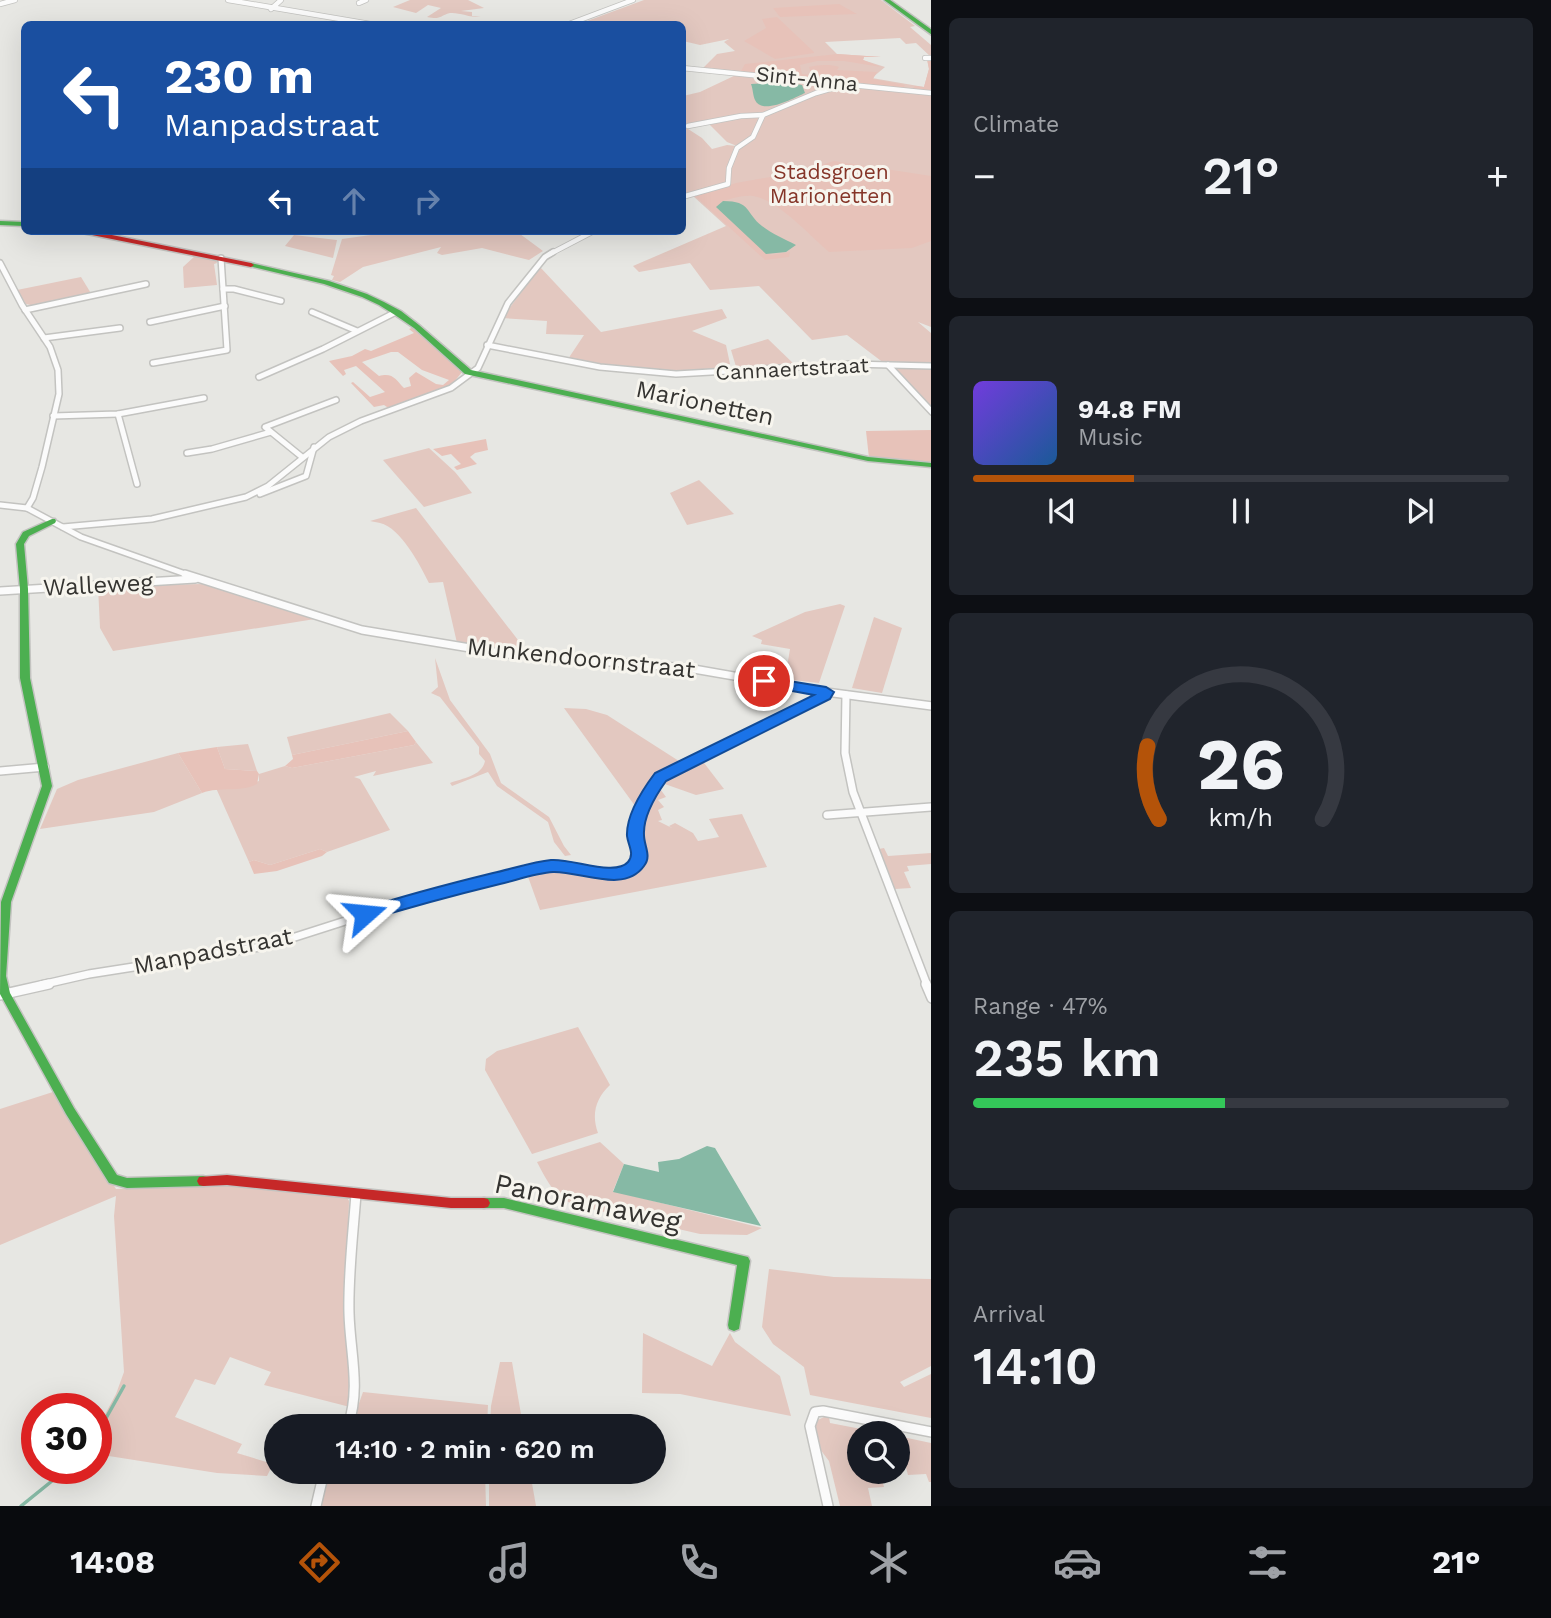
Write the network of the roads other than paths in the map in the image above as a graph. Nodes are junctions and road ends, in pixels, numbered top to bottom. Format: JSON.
{"nodes":[{"id":1,"x":15,"y":0,"type":"edge"},
{"id":2,"x":228,"y":0,"type":"edge"},
{"id":3,"x":281,"y":0,"type":"edge"},
{"id":4,"x":366,"y":0,"type":"edge"},
{"id":5,"x":633,"y":0,"type":"edge"},
{"id":6,"x":887,"y":0,"type":"edge"},
{"id":7,"x":897,"y":0,"type":"edge"},
{"id":8,"x":359,"y":2,"type":"dead end"},
{"id":9,"x":0,"y":4,"type":"edge"},
{"id":10,"x":271,"y":9,"type":"junction"},
{"id":11,"x":350,"y":21,"type":"edge"},
{"id":12,"x":577,"y":21,"type":"edge"},
{"id":13,"x":931,"y":25,"type":"edge"},
{"id":14,"x":931,"y":32,"type":"edge"},
{"id":15,"x":925,"y":58,"type":"dead end"},
{"id":16,"x":931,"y":58,"type":"edge"},
{"id":17,"x":686,"y":68,"type":"edge"},
{"id":18,"x":847,"y":84,"type":"junction"},
{"id":19,"x":931,"y":93,"type":"edge"},
{"id":20,"x":763,"y":115,"type":"junction"},
{"id":21,"x":688,"y":126,"type":"dead end"},
{"id":22,"x":686,"y":196,"type":"edge"},
{"id":23,"x":0,"y":223,"type":"edge"},
{"id":24,"x":21,"y":224,"type":"edge"},
{"id":25,"x":103,"y":235,"type":"edge"},
{"id":26,"x":585,"y":235,"type":"edge"},
{"id":27,"x":221,"y":258,"type":"junction"},
{"id":28,"x":1,"y":267,"type":"edge"},
{"id":29,"x":146,"y":284,"type":"dead end"},
{"id":30,"x":223,"y":289,"type":"junction"},
{"id":31,"x":281,"y":301,"type":"dead end"},
{"id":32,"x":225,"y":306,"type":"junction"},
{"id":33,"x":25,"y":310,"type":"junction"},
{"id":34,"x":312,"y":312,"type":"dead end"},
{"id":35,"x":396,"y":312,"type":"junction"},
{"id":36,"x":150,"y":323,"type":"dead end"},
{"id":37,"x":120,"y":328,"type":"dead end"},
{"id":38,"x":357,"y":331,"type":"junction"},
{"id":39,"x":44,"y":338,"type":"junction"},
{"id":40,"x":487,"y":345,"type":"junction"},
{"id":41,"x":153,"y":363,"type":"dead end"},
{"id":42,"x":888,"y":365,"type":"junction"},
{"id":43,"x":931,"y":366,"type":"edge"},
{"id":44,"x":472,"y":373,"type":"junction"},
{"id":45,"x":259,"y":377,"type":"dead end"},
{"id":46,"x":204,"y":398,"type":"dead end"},
{"id":47,"x":335,"y":400,"type":"dead end"},
{"id":48,"x":931,"y":411,"type":"edge"},
{"id":49,"x":118,"y":414,"type":"junction"},
{"id":50,"x":53,"y":416,"type":"junction"},
{"id":51,"x":271,"y":432,"type":"junction"},
{"id":52,"x":314,"y":447,"type":"junction"},
{"id":53,"x":187,"y":453,"type":"dead end"},
{"id":54,"x":302,"y":457,"type":"junction"},
{"id":55,"x":931,"y":465,"type":"edge"},
{"id":56,"x":137,"y":484,"type":"dead end"},
{"id":57,"x":246,"y":497,"type":"junction"},
{"id":58,"x":0,"y":505,"type":"edge"},
{"id":59,"x":27,"y":508,"type":"junction"},
{"id":60,"x":52,"y":521,"type":"junction"},
{"id":61,"x":63,"y":527,"type":"junction"},
{"id":62,"x":195,"y":578,"type":"junction"},
{"id":63,"x":24,"y":589,"type":"junction"},
{"id":64,"x":0,"y":591,"type":"edge"},
{"id":65,"x":826,"y":692,"type":"junction"},
{"id":66,"x":846,"y":695,"type":"junction"},
{"id":67,"x":931,"y":706,"type":"edge"},
{"id":68,"x":45,"y":767,"type":"junction"},
{"id":69,"x":0,"y":771,"type":"edge"},
{"id":70,"x":930,"y":807,"type":"edge"},
{"id":71,"x":860,"y":812,"type":"junction"},
{"id":72,"x":827,"y":815,"type":"dead end"},
{"id":73,"x":3,"y":994,"type":"edge"},
{"id":74,"x":931,"y":995,"type":"edge"},
{"id":75,"x":356,"y":1194,"type":"junction"},
{"id":76,"x":734,"y":1325,"type":"dead end"},
{"id":77,"x":353,"y":1414,"type":"edge"},
{"id":78,"x":931,"y":1432,"type":"edge"},
{"id":79,"x":321,"y":1484,"type":"edge"},
{"id":80,"x":316,"y":1506,"type":"edge"},
{"id":81,"x":828,"y":1506,"type":"edge"}],
"edges":[{"from":1,"to":9,"type":"street"},
{"from":2,"to":10,"type":"street"},
{"from":3,"to":10,"type":"street"},
{"from":4,"to":8,"type":"street"},
{"from":5,"to":12,"type":"street"},
{"from":6,"to":14,"type":"main road"},
{"from":7,"to":13,"type":"main road"},
{"from":10,"to":11,"type":"street"},
{"from":15,"to":16,"type":"street"},
{"from":17,"to":18,"type":"street","name":"Sint-Anna"},
{"from":18,"to":19,"type":"street","name":"Sint-Anna"},
{"from":18,"to":20,"type":"street"},
{"from":20,"to":21,"type":"street"},
{"from":20,"to":22,"type":"street"},
{"from":23,"to":24,"type":"main road"},
{"from":25,"to":27,"type":"main road"},
{"from":26,"to":40,"type":"street"},
{"from":27,"to":30,"type":"street"},
{"from":27,"to":35,"type":"main road"},
{"from":28,"to":33,"type":"street"},
{"from":29,"to":33,"type":"street"},
{"from":30,"to":31,"type":"street"},
{"from":30,"to":32,"type":"street"},
{"from":32,"to":36,"type":"street"},
{"from":32,"to":41,"type":"street"},
{"from":33,"to":39,"type":"street"},
{"from":34,"to":38,"type":"street"},
{"from":35,"to":38,"type":"street"},
{"from":35,"to":44,"type":"main road"},
{"from":37,"to":39,"type":"street"},
{"from":38,"to":45,"type":"street"},
{"from":39,"to":50,"type":"street"},
{"from":40,"to":42,"type":"street","name":"Cannaertstraat"},
{"from":40,"to":44,"type":"street"},
{"from":42,"to":43,"type":"street","name":"Cannaertstraat"},
{"from":42,"to":48,"type":"street","name":"Cannaertstraat"},
{"from":44,"to":52,"type":"street"},
{"from":44,"to":55,"type":"main road","name":"Marionetten"},
{"from":46,"to":49,"type":"street"},
{"from":47,"to":51,"type":"street"},
{"from":49,"to":50,"type":"street"},
{"from":49,"to":56,"type":"street"},
{"from":50,"to":59,"type":"street"},
{"from":51,"to":53,"type":"street"},
{"from":51,"to":54,"type":"street"},
{"from":52,"to":54,"type":"street"},
{"from":52,"to":57,"type":"street"},
{"from":54,"to":57,"type":"street"},
{"from":57,"to":61,"type":"street"},
{"from":58,"to":59,"type":"street","name":"Munkendoornstraat"},
{"from":59,"to":60,"type":"street","name":"Munkendoornstraat"},
{"from":60,"to":61,"type":"street","name":"Munkendoornstraat"},
{"from":60,"to":63,"type":"main road"},
{"from":61,"to":62,"type":"street","name":"Munkendoornstraat"},
{"from":62,"to":63,"type":"street","name":"Walleweg"},
{"from":62,"to":65,"type":"street","name":"Munkendoornstraat"},
{"from":63,"to":64,"type":"street","name":"Walleweg"},
{"from":63,"to":68,"type":"main road"},
{"from":65,"to":66,"type":"street","name":"Munkendoornstraat"},
{"from":65,"to":73,"type":"street","name":"Manpadstraat"},
{"from":66,"to":67,"type":"street","name":"Munkendoornstraat"},
{"from":66,"to":71,"type":"street"},
{"from":68,"to":69,"type":"street"},
{"from":68,"to":73,"type":"main road"},
{"from":70,"to":71,"type":"street"},
{"from":71,"to":72,"type":"street"},
{"from":71,"to":74,"type":"street"},
{"from":73,"to":75,"type":"main road"},
{"from":75,"to":76,"type":"main road","name":"Panoramaweg"},
{"from":75,"to":77,"type":"street"},
{"from":78,"to":81,"type":"street"},
{"from":79,"to":80,"type":"street"}]}
